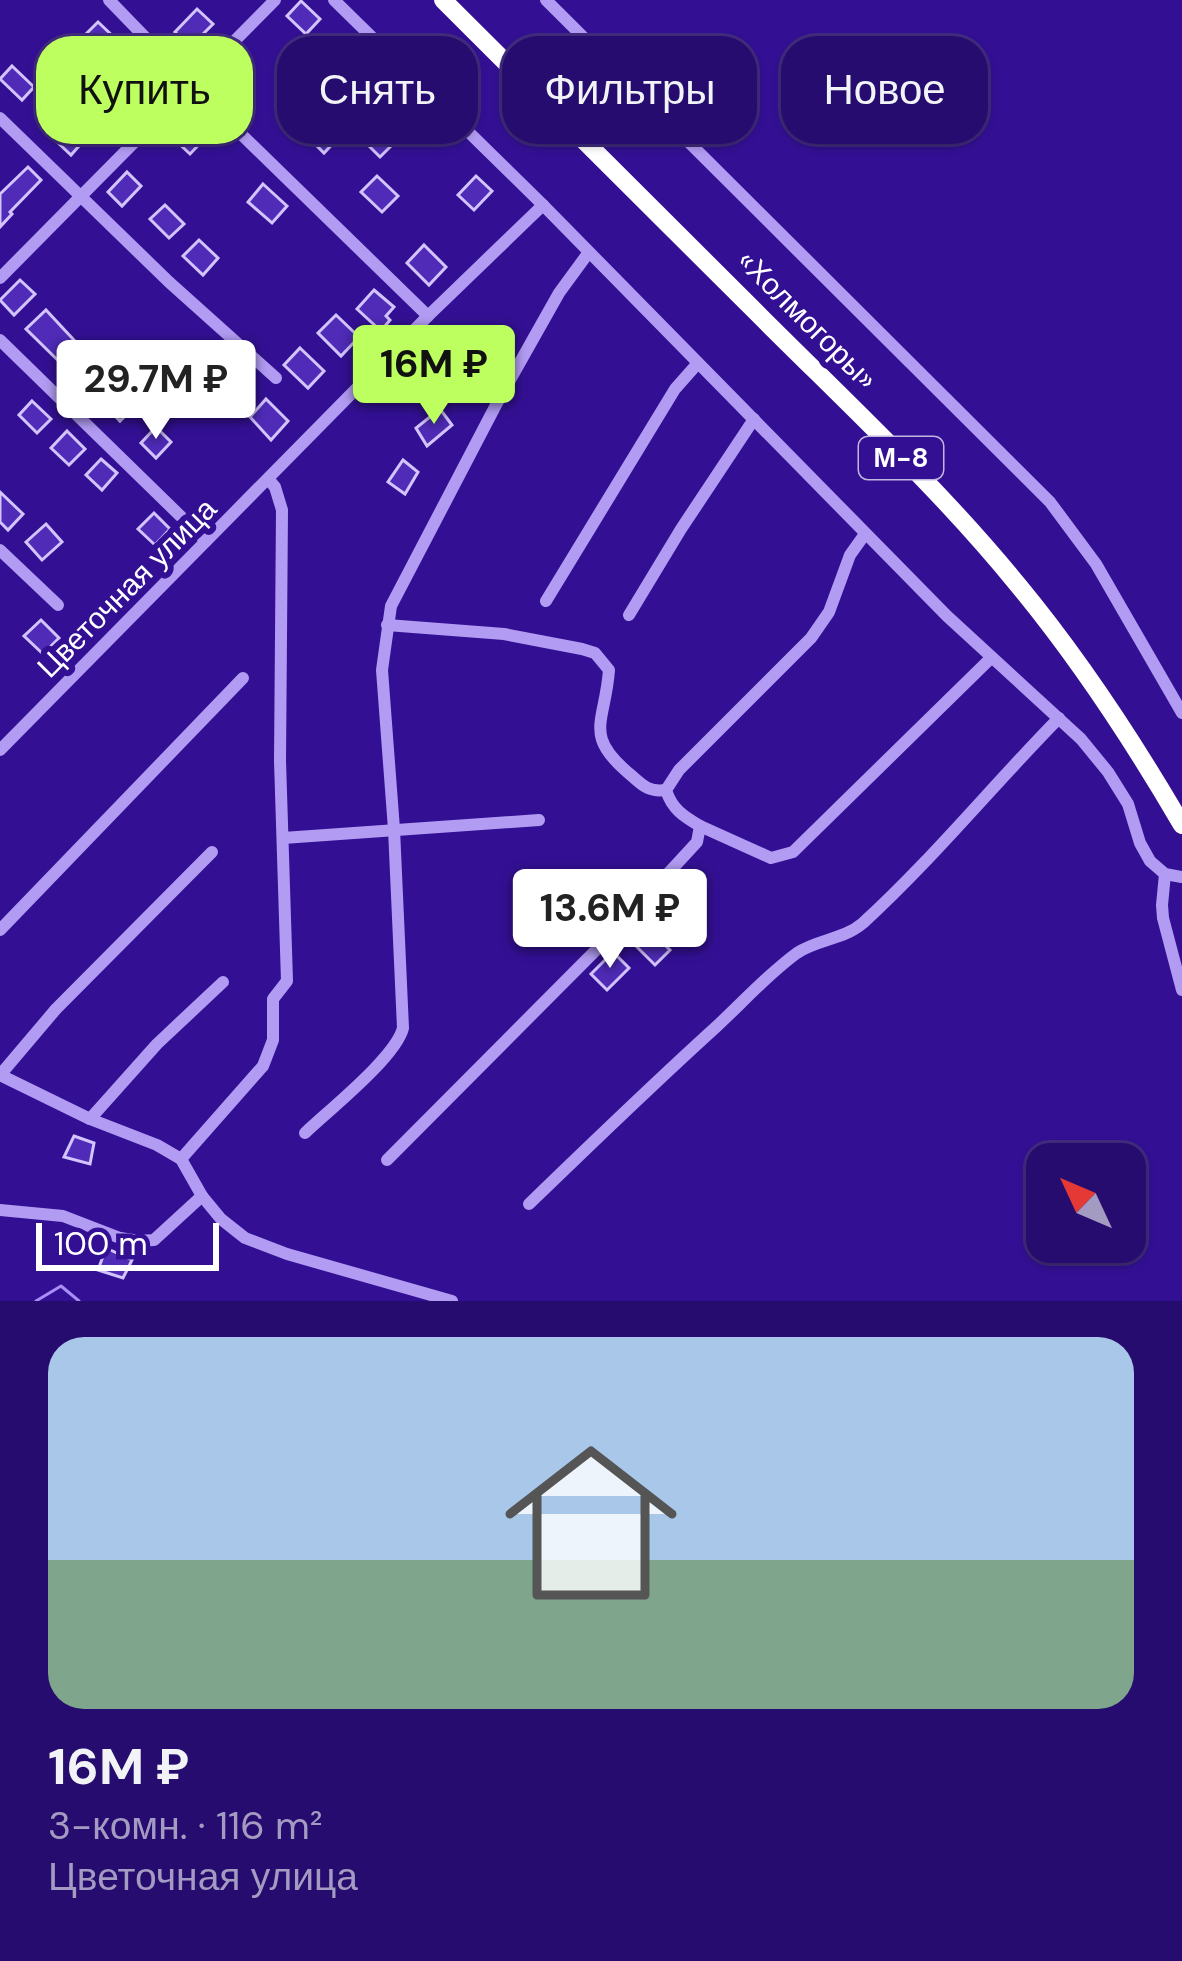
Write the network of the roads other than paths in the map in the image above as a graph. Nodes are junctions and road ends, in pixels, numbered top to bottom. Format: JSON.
{"nodes":[{"id":1,"x":109,"y":0,"type":"edge"},
{"id":2,"x":275,"y":0,"type":"edge"},
{"id":3,"x":334,"y":0,"type":"edge"},
{"id":4,"x":443,"y":0,"type":"edge"},
{"id":5,"x":546,"y":0,"type":"edge"},
{"id":6,"x":145,"y":36,"type":"edge"},
{"id":7,"x":240,"y":36,"type":"edge"},
{"id":8,"x":0,"y":118,"type":"edge"},
{"id":9,"x":133,"y":144,"type":"edge"},
{"id":10,"x":253,"y":144,"type":"edge"},
{"id":11,"x":81,"y":196,"type":"junction"},
{"id":12,"x":543,"y":205,"type":"junction"},
{"id":13,"x":589,"y":252,"type":"junction"},
{"id":14,"x":0,"y":278,"type":"edge"},
{"id":15,"x":428,"y":316,"type":"junction"},
{"id":16,"x":0,"y":340,"type":"edge"},
{"id":17,"x":698,"y":363,"type":"junction"},
{"id":18,"x":276,"y":378,"type":"dead end"},
{"id":19,"x":754,"y":419,"type":"junction"},
{"id":20,"x":268,"y":481,"type":"junction"},
{"id":21,"x":866,"y":534,"type":"junction"},
{"id":22,"x":206,"y":541,"type":"junction"},
{"id":23,"x":0,"y":550,"type":"edge"},
{"id":24,"x":546,"y":601,"type":"dead end"},
{"id":25,"x":58,"y":605,"type":"dead end"},
{"id":26,"x":629,"y":615,"type":"dead end"},
{"id":27,"x":387,"y":625,"type":"junction"},
{"id":28,"x":991,"y":658,"type":"junction"},
{"id":29,"x":244,"y":678,"type":"dead end"},
{"id":30,"x":1182,"y":713,"type":"edge"},
{"id":31,"x":1059,"y":718,"type":"junction"},
{"id":32,"x":0,"y":750,"type":"edge"},
{"id":33,"x":666,"y":790,"type":"junction"},
{"id":34,"x":539,"y":820,"type":"dead end"},
{"id":35,"x":1182,"y":825,"type":"edge"},
{"id":36,"x":700,"y":826,"type":"junction"},
{"id":37,"x":394,"y":829,"type":"junction"},
{"id":38,"x":283,"y":838,"type":"junction"},
{"id":39,"x":212,"y":852,"type":"dead end"},
{"id":40,"x":1165,"y":874,"type":"junction"},
{"id":41,"x":1182,"y":877,"type":"edge"},
{"id":42,"x":0,"y":930,"type":"edge"},
{"id":43,"x":223,"y":982,"type":"dead end"},
{"id":44,"x":1182,"y":990,"type":"edge"},
{"id":45,"x":0,"y":1075,"type":"edge"},
{"id":46,"x":90,"y":1118,"type":"junction"},
{"id":47,"x":305,"y":1133,"type":"dead end"},
{"id":48,"x":181,"y":1159,"type":"junction"},
{"id":49,"x":387,"y":1160,"type":"dead end"},
{"id":50,"x":202,"y":1196,"type":"junction"},
{"id":51,"x":529,"y":1204,"type":"dead end"},
{"id":52,"x":0,"y":1210,"type":"edge"},
{"id":53,"x":452,"y":1301,"type":"edge"}],
"edges":[{"from":1,"to":6,"type":"street"},
{"from":2,"to":7,"type":"street"},
{"from":3,"to":12,"type":"street"},
{"from":4,"to":35,"type":"highway","name":"«Холмогоры»","number":"М-8"},
{"from":5,"to":30,"type":"street"},
{"from":8,"to":11,"type":"street"},
{"from":9,"to":11,"type":"street"},
{"from":10,"to":15,"type":"street"},
{"from":11,"to":14,"type":"street"},
{"from":11,"to":18,"type":"street"},
{"from":12,"to":13,"type":"street"},
{"from":12,"to":15,"type":"street","name":"Цветочная улица"},
{"from":13,"to":17,"type":"street"},
{"from":13,"to":27,"type":"street"},
{"from":15,"to":20,"type":"street","name":"Цветочная улица"},
{"from":16,"to":22,"type":"street"},
{"from":17,"to":19,"type":"street"},
{"from":17,"to":24,"type":"street"},
{"from":19,"to":21,"type":"street"},
{"from":19,"to":26,"type":"street"},
{"from":20,"to":22,"type":"street","name":"Цветочная улица"},
{"from":20,"to":38,"type":"street"},
{"from":21,"to":28,"type":"street"},
{"from":21,"to":33,"type":"street"},
{"from":22,"to":32,"type":"street","name":"Цветочная улица"},
{"from":23,"to":25,"type":"street"},
{"from":27,"to":33,"type":"street"},
{"from":27,"to":37,"type":"street"},
{"from":28,"to":31,"type":"street"},
{"from":28,"to":36,"type":"street"},
{"from":29,"to":42,"type":"street"},
{"from":31,"to":40,"type":"street"},
{"from":31,"to":51,"type":"street"},
{"from":33,"to":36,"type":"street"},
{"from":34,"to":37,"type":"street"},
{"from":36,"to":49,"type":"street"},
{"from":37,"to":38,"type":"street"},
{"from":37,"to":47,"type":"street"},
{"from":38,"to":48,"type":"street"},
{"from":39,"to":45,"type":"street"},
{"from":40,"to":41,"type":"street"},
{"from":40,"to":44,"type":"street"},
{"from":43,"to":46,"type":"street"},
{"from":45,"to":46,"type":"street"},
{"from":46,"to":48,"type":"street"},
{"from":48,"to":50,"type":"street"},
{"from":50,"to":52,"type":"street"},
{"from":50,"to":53,"type":"street"}]}
